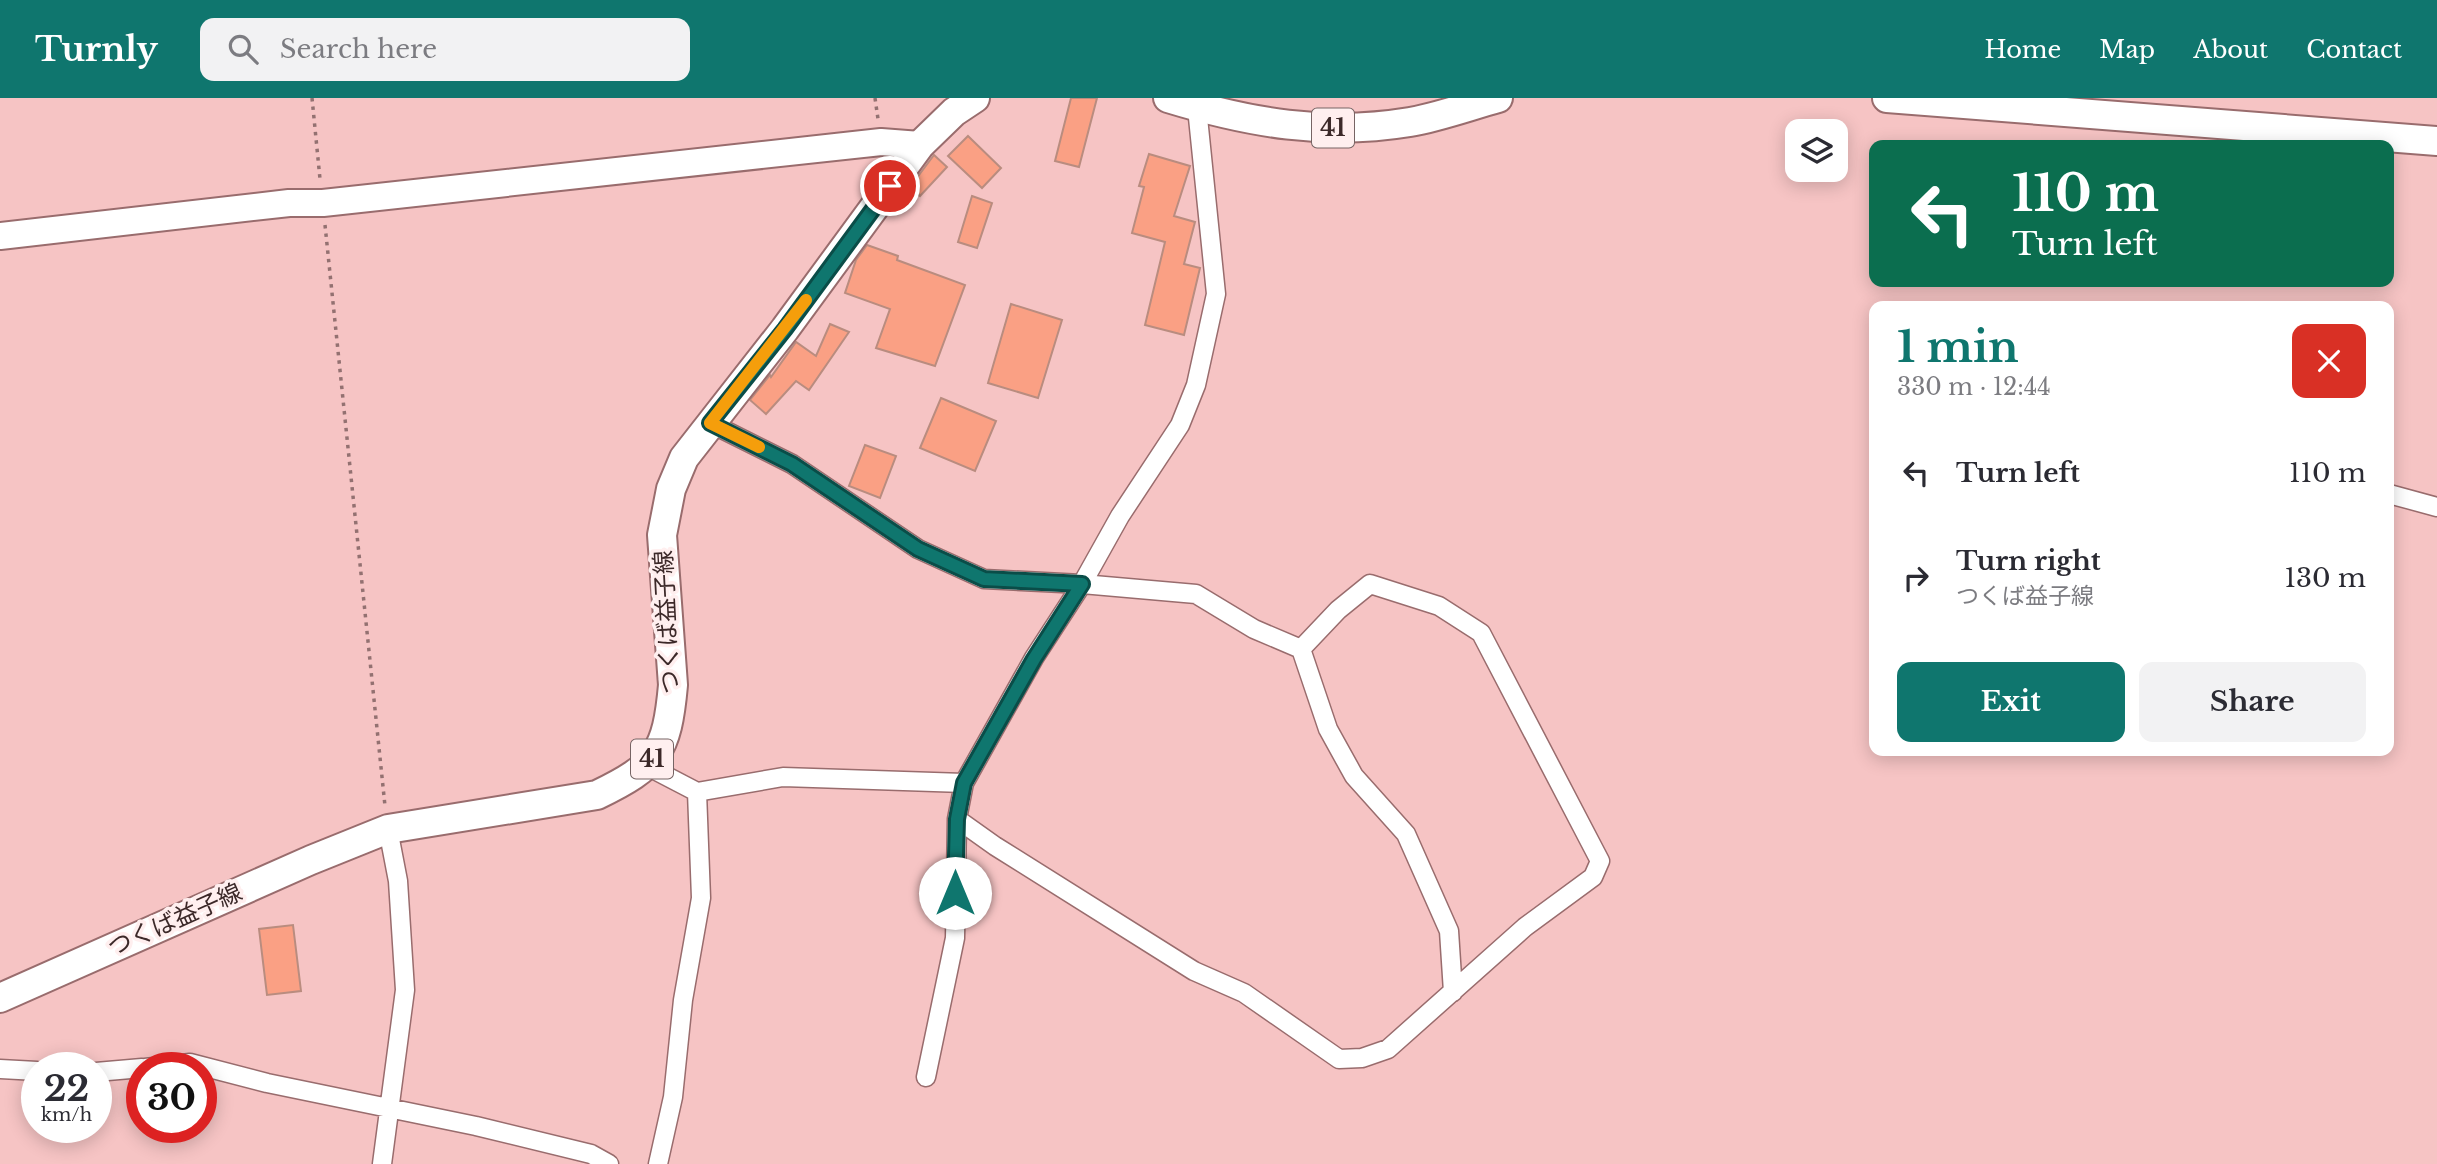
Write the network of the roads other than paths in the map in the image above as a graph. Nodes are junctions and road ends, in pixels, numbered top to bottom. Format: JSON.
{"nodes":[{"id":1,"x":975,"y":98,"type":"edge"},
{"id":2,"x":1168,"y":98,"type":"edge"},
{"id":3,"x":1498,"y":98,"type":"edge"},
{"id":4,"x":1886,"y":98,"type":"edge"},
{"id":5,"x":1196,"y":102,"type":"edge"},
{"id":6,"x":2437,"y":141,"type":"edge"},
{"id":7,"x":920,"y":145,"type":"junction"},
{"id":8,"x":0,"y":236,"type":"edge"},
{"id":9,"x":710,"y":423,"type":"junction"},
{"id":10,"x":2394,"y":495,"type":"edge"},
{"id":11,"x":2437,"y":507,"type":"edge"},
{"id":12,"x":1082,"y":584,"type":"junction"},
{"id":13,"x":1301,"y":649,"type":"junction"},
{"id":14,"x":647,"y":766,"type":"junction"},
{"id":15,"x":964,"y":783,"type":"junction"},
{"id":16,"x":697,"y":792,"type":"junction"},
{"id":17,"x":957,"y":819,"type":"junction"},
{"id":18,"x":388,"y":829,"type":"junction"},
{"id":19,"x":1453,"y":992,"type":"junction"},
{"id":20,"x":0,"y":998,"type":"edge"},
{"id":21,"x":0,"y":1069,"type":"edge"},
{"id":22,"x":21,"y":1070,"type":"edge"},
{"id":23,"x":217,"y":1070,"type":"edge"},
{"id":24,"x":926,"y":1077,"type":"dead end"},
{"id":25,"x":389,"y":1108,"type":"junction"},
{"id":26,"x":382,"y":1164,"type":"edge"},
{"id":27,"x":609,"y":1164,"type":"edge"},
{"id":28,"x":658,"y":1164,"type":"edge"}],
"edges":[{"from":1,"to":7,"type":"main road","name":"つくば益子線","number":"41"},
{"from":2,"to":5,"type":"main road","number":"41"},
{"from":3,"to":5,"type":"main road","number":"41"},
{"from":4,"to":6,"type":"main road"},
{"from":5,"to":12,"type":"street"},
{"from":7,"to":8,"type":"street"},
{"from":7,"to":9,"type":"main road","name":"つくば益子線","number":"41"},
{"from":9,"to":12,"type":"street"},
{"from":9,"to":14,"type":"main road","name":"つくば益子線","number":"41"},
{"from":10,"to":11,"type":"street"},
{"from":12,"to":13,"type":"street"},
{"from":12,"to":15,"type":"street"},
{"from":13,"to":19,"type":"street"},
{"from":13,"to":19,"type":"street"},
{"from":14,"to":16,"type":"street"},
{"from":14,"to":18,"type":"main road","name":"つくば益子線","number":"41"},
{"from":15,"to":16,"type":"street"},
{"from":15,"to":17,"type":"street"},
{"from":16,"to":28,"type":"street"},
{"from":17,"to":19,"type":"street"},
{"from":17,"to":24,"type":"street"},
{"from":18,"to":20,"type":"main road","name":"つくば益子線","number":"41"},
{"from":18,"to":25,"type":"street"},
{"from":21,"to":22,"type":"street"},
{"from":23,"to":25,"type":"street"},
{"from":25,"to":26,"type":"street"},
{"from":25,"to":27,"type":"street"}]}
